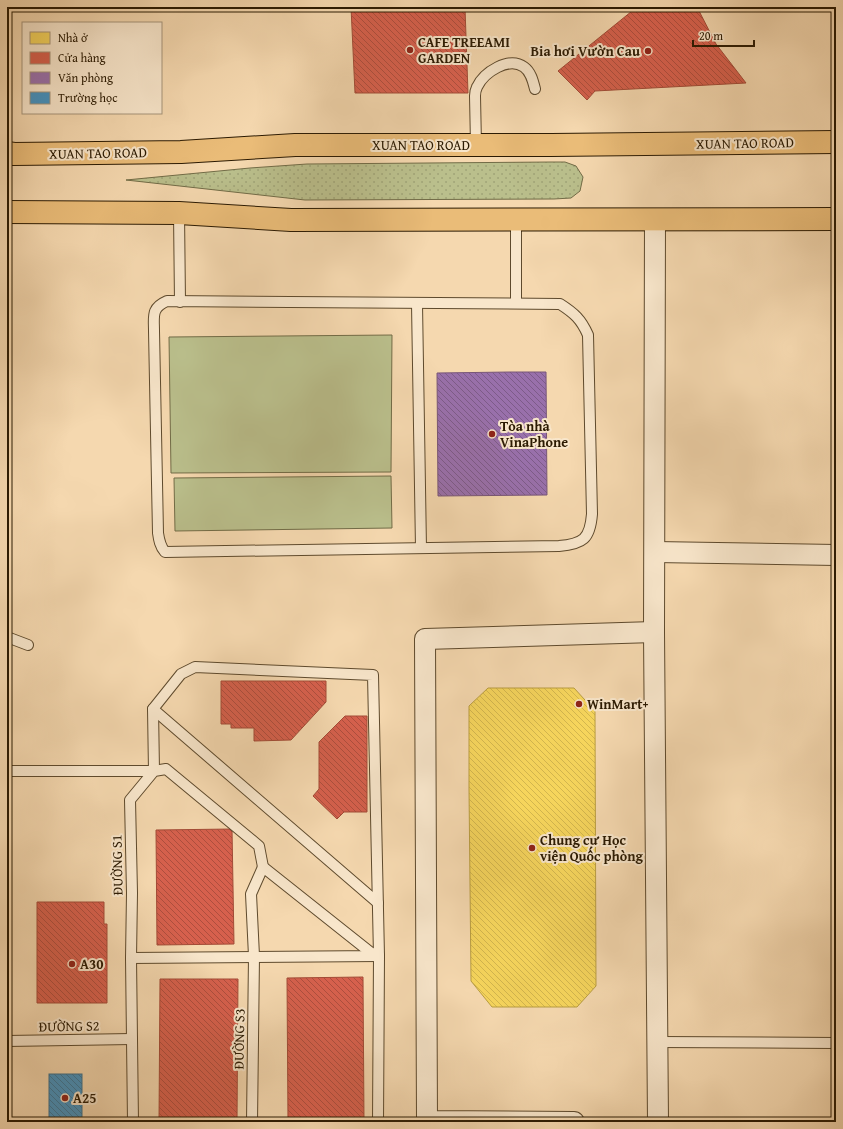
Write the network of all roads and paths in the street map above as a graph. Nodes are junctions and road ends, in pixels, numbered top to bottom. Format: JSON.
{"nodes":[{"id":1,"x":536,"y":89,"type":"dead end"},
{"id":2,"x":836,"y":142,"type":"edge"},
{"id":3,"x":476,"y":146,"type":"junction"},
{"id":4,"x":9,"y":154,"type":"edge"},
{"id":5,"x":8,"y":211,"type":"edge"},
{"id":6,"x":179,"y":213,"type":"junction"},
{"id":7,"x":516,"y":219,"type":"junction"},
{"id":8,"x":656,"y":219,"type":"junction"},
{"id":9,"x":836,"y":219,"type":"edge"},
{"id":10,"x":180,"y":302,"type":"junction"},
{"id":11,"x":416,"y":304,"type":"junction"},
{"id":12,"x":516,"y":304,"type":"junction"},
{"id":13,"x":421,"y":548,"type":"junction"},
{"id":14,"x":655,"y":552,"type":"junction"},
{"id":15,"x":836,"y":555,"type":"edge"},
{"id":16,"x":654,"y":632,"type":"junction"},
{"id":17,"x":7,"y":637,"type":"edge"},
{"id":18,"x":28,"y":645,"type":"dead end"},
{"id":19,"x":153,"y":709,"type":"junction"},
{"id":20,"x":7,"y":771,"type":"edge"},
{"id":21,"x":154,"y":771,"type":"junction"},
{"id":22,"x":263,"y":867,"type":"junction"},
{"id":23,"x":378,"y":903,"type":"junction"},
{"id":24,"x":254,"y":956,"type":"junction"},
{"id":25,"x":379,"y":956,"type":"junction"},
{"id":26,"x":131,"y":958,"type":"junction"},
{"id":27,"x":132,"y":1039,"type":"junction"},
{"id":28,"x":7,"y":1041,"type":"edge"},
{"id":29,"x":657,"y":1042,"type":"junction"},
{"id":30,"x":836,"y":1043,"type":"edge"},
{"id":31,"x":133,"y":1122,"type":"edge"},
{"id":32,"x":252,"y":1122,"type":"edge"},
{"id":33,"x":378,"y":1122,"type":"edge"},
{"id":34,"x":574,"y":1122,"type":"edge"},
{"id":35,"x":658,"y":1122,"type":"edge"}],
"edges":[{"from":1,"to":3,"type":"lane"},
{"from":2,"to":3,"type":"main road","name":"XUAN TAO ROAD"},
{"from":3,"to":4,"type":"main road","name":"XUAN TAO ROAD"},
{"from":5,"to":6,"type":"main road"},
{"from":6,"to":7,"type":"main road"},
{"from":6,"to":10,"type":"lane"},
{"from":7,"to":8,"type":"main road"},
{"from":7,"to":12,"type":"lane"},
{"from":8,"to":9,"type":"main road"},
{"from":8,"to":14,"type":"street"},
{"from":10,"to":11,"type":"lane"},
{"from":10,"to":13,"type":"lane"},
{"from":11,"to":12,"type":"lane"},
{"from":11,"to":13,"type":"lane"},
{"from":12,"to":13,"type":"lane"},
{"from":14,"to":15,"type":"street"},
{"from":14,"to":16,"type":"street"},
{"from":16,"to":29,"type":"street"},
{"from":16,"to":34,"type":"street"},
{"from":17,"to":18,"type":"lane"},
{"from":19,"to":21,"type":"lane"},
{"from":19,"to":23,"type":"lane"},
{"from":19,"to":23,"type":"lane"},
{"from":20,"to":21,"type":"lane"},
{"from":21,"to":22,"type":"lane"},
{"from":21,"to":26,"type":"lane","name":"ĐƯỜNG S1"},
{"from":22,"to":24,"type":"lane","name":"ĐƯỜNG S3"},
{"from":22,"to":25,"type":"lane"},
{"from":23,"to":25,"type":"lane"},
{"from":24,"to":25,"type":"lane"},
{"from":24,"to":26,"type":"lane"},
{"from":24,"to":32,"type":"lane","name":"ĐƯỜNG S3"},
{"from":25,"to":33,"type":"lane"},
{"from":26,"to":27,"type":"lane","name":"ĐƯỜNG S1"},
{"from":27,"to":28,"type":"lane","name":"ĐƯỜNG S2"},
{"from":27,"to":31,"type":"lane","name":"ĐƯỜNG S1"},
{"from":29,"to":30,"type":"lane"},
{"from":29,"to":35,"type":"street"}]}
